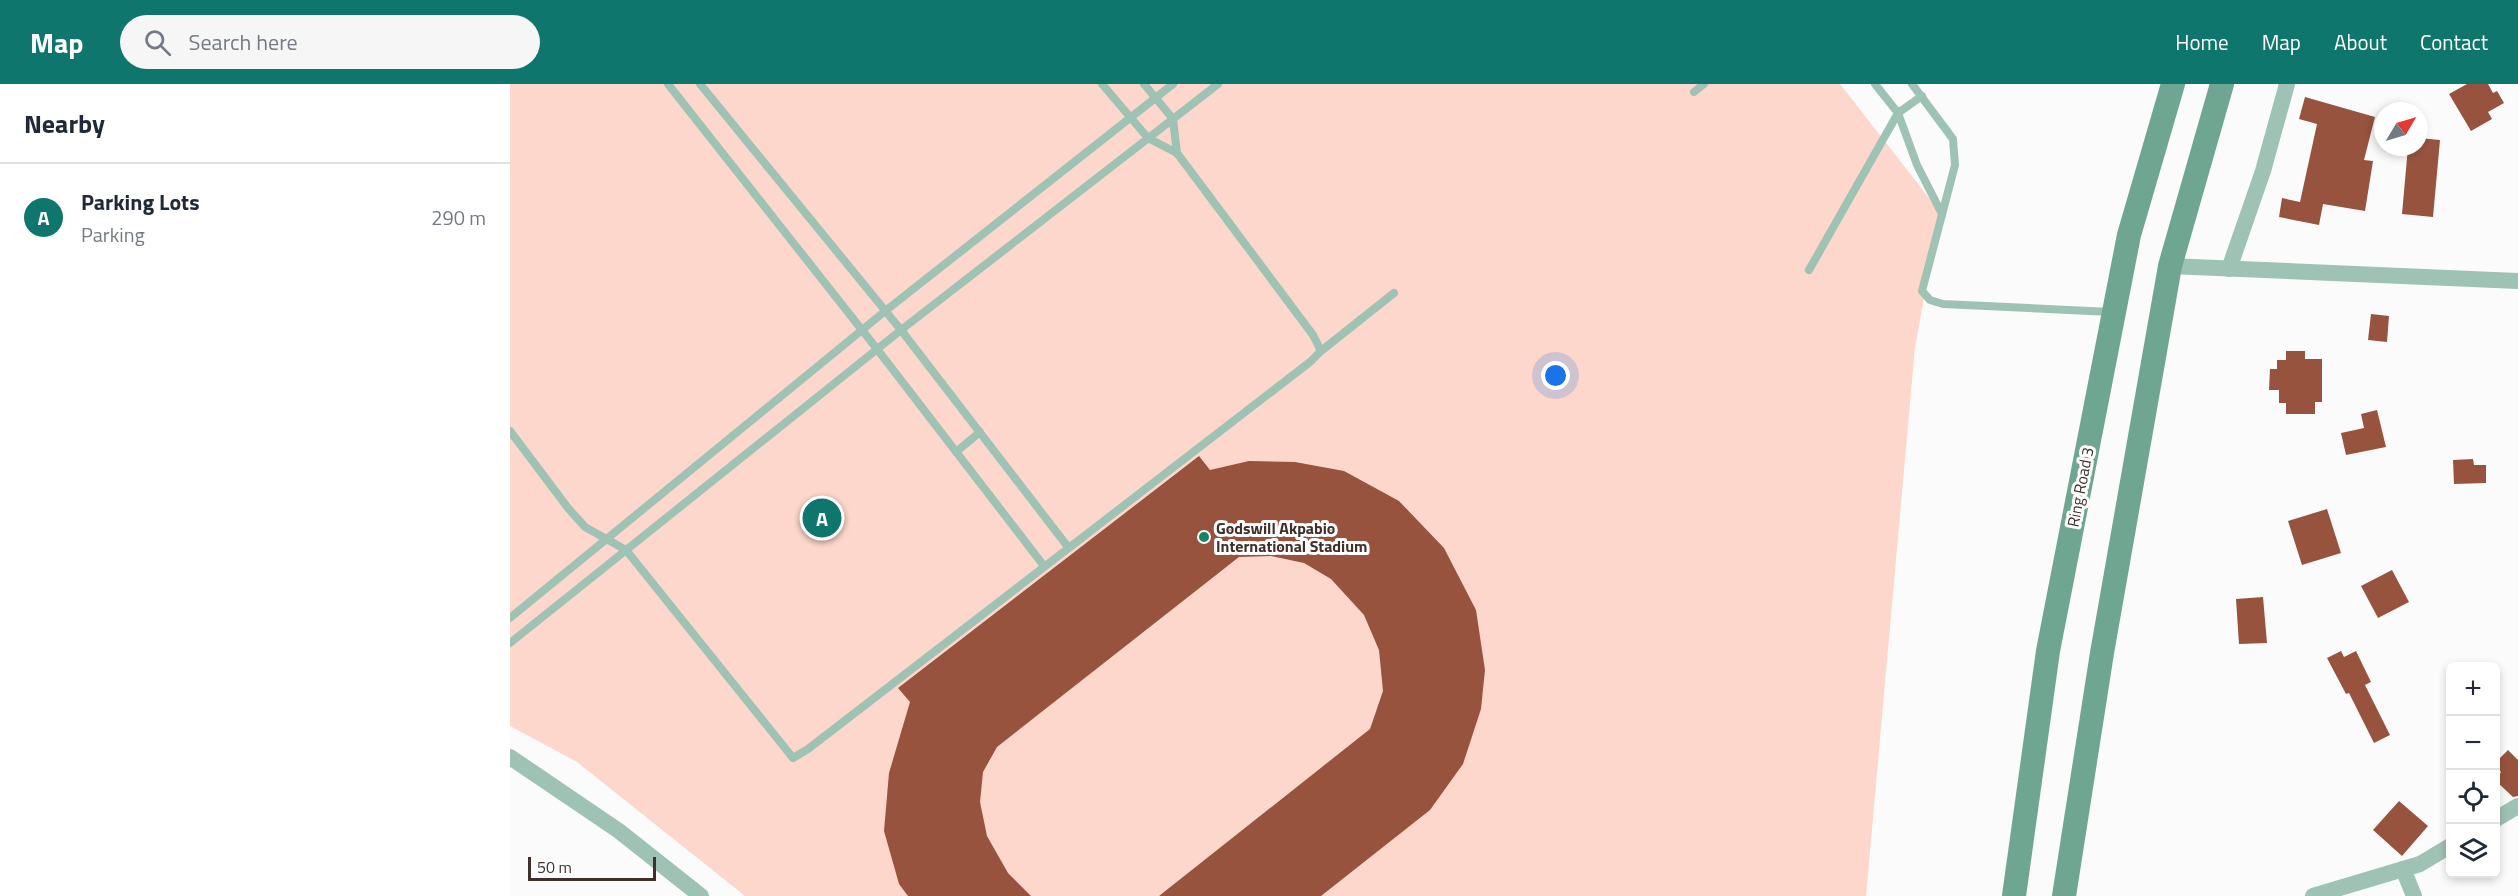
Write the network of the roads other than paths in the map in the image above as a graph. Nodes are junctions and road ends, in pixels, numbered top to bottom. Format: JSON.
{"nodes":[{"id":1,"x":668,"y":84,"type":"edge"},
{"id":2,"x":700,"y":84,"type":"edge"},
{"id":3,"x":1102,"y":84,"type":"edge"},
{"id":4,"x":1144,"y":84,"type":"edge"},
{"id":5,"x":1173,"y":84,"type":"edge"},
{"id":6,"x":1218,"y":84,"type":"edge"},
{"id":7,"x":1704,"y":84,"type":"edge"},
{"id":8,"x":1875,"y":84,"type":"edge"},
{"id":9,"x":1912,"y":84,"type":"edge"},
{"id":10,"x":2173,"y":84,"type":"edge"},
{"id":11,"x":2223,"y":84,"type":"edge"},
{"id":12,"x":2287,"y":84,"type":"edge"},
{"id":13,"x":1694,"y":92,"type":"dead end"},
{"id":14,"x":1922,"y":96,"type":"junction"},
{"id":15,"x":1155,"y":98,"type":"junction"},
{"id":16,"x":1898,"y":113,"type":"junction"},
{"id":17,"x":1130,"y":118,"type":"junction"},
{"id":18,"x":1173,"y":119,"type":"junction"},
{"id":19,"x":1148,"y":138,"type":"junction"},
{"id":20,"x":1177,"y":153,"type":"junction"},
{"id":21,"x":1942,"y":214,"type":"junction"},
{"id":22,"x":2170,"y":266,"type":"junction"},
{"id":23,"x":2229,"y":269,"type":"junction"},
{"id":24,"x":1809,"y":270,"type":"dead end"},
{"id":25,"x":2518,"y":281,"type":"edge"},
{"id":26,"x":1394,"y":293,"type":"dead end"},
{"id":27,"x":884,"y":312,"type":"junction"},
{"id":28,"x":2114,"y":312,"type":"junction"},
{"id":29,"x":862,"y":330,"type":"junction"},
{"id":30,"x":901,"y":330,"type":"junction"},
{"id":31,"x":877,"y":349,"type":"junction"},
{"id":32,"x":1321,"y":351,"type":"junction"},
{"id":33,"x":510,"y":431,"type":"edge"},
{"id":34,"x":980,"y":432,"type":"junction"},
{"id":35,"x":956,"y":452,"type":"junction"},
{"id":36,"x":607,"y":539,"type":"junction"},
{"id":37,"x":1068,"y":547,"type":"junction"},
{"id":38,"x":626,"y":550,"type":"junction"},
{"id":39,"x":1044,"y":566,"type":"junction"},
{"id":40,"x":510,"y":618,"type":"edge"},
{"id":41,"x":510,"y":643,"type":"edge"},
{"id":42,"x":510,"y":757,"type":"edge"},
{"id":43,"x":2518,"y":806,"type":"edge"},
{"id":44,"x":2500,"y":817,"type":"edge"},
{"id":45,"x":2446,"y":849,"type":"edge"},
{"id":46,"x":2403,"y":869,"type":"junction"},
{"id":47,"x":701,"y":896,"type":"edge"},
{"id":48,"x":2014,"y":896,"type":"edge"},
{"id":49,"x":2064,"y":896,"type":"edge"},
{"id":50,"x":2316,"y":896,"type":"edge"},
{"id":51,"x":2414,"y":896,"type":"edge"}],
"edges":[{"from":1,"to":29,"type":"lane"},
{"from":2,"to":27,"type":"lane"},
{"from":3,"to":17,"type":"lane"},
{"from":4,"to":15,"type":"lane"},
{"from":5,"to":15,"type":"lane"},
{"from":6,"to":18,"type":"lane"},
{"from":7,"to":13,"type":"lane"},
{"from":8,"to":16,"type":"lane"},
{"from":9,"to":14,"type":"lane"},
{"from":10,"to":28,"type":"main road","name":"Ring Road 3"},
{"from":11,"to":22,"type":"main road"},
{"from":12,"to":23,"type":"street"},
{"from":14,"to":16,"type":"lane"},
{"from":14,"to":21,"type":"lane"},
{"from":15,"to":17,"type":"lane"},
{"from":15,"to":18,"type":"lane"},
{"from":16,"to":21,"type":"lane"},
{"from":16,"to":24,"type":"lane"},
{"from":17,"to":19,"type":"lane"},
{"from":17,"to":27,"type":"lane"},
{"from":18,"to":19,"type":"lane"},
{"from":18,"to":20,"type":"lane"},
{"from":19,"to":20,"type":"lane"},
{"from":19,"to":30,"type":"lane"},
{"from":20,"to":32,"type":"lane"},
{"from":21,"to":28,"type":"lane"},
{"from":22,"to":23,"type":"street"},
{"from":22,"to":49,"type":"main road"},
{"from":23,"to":25,"type":"street"},
{"from":26,"to":32,"type":"lane"},
{"from":27,"to":29,"type":"lane"},
{"from":27,"to":30,"type":"lane"},
{"from":28,"to":48,"type":"main road","name":"Ring Road 3"},
{"from":29,"to":31,"type":"lane"},
{"from":29,"to":36,"type":"lane"},
{"from":30,"to":31,"type":"lane"},
{"from":30,"to":34,"type":"lane"},
{"from":31,"to":35,"type":"lane"},
{"from":31,"to":38,"type":"lane"},
{"from":32,"to":37,"type":"lane"},
{"from":33,"to":36,"type":"lane"},
{"from":34,"to":35,"type":"lane"},
{"from":34,"to":37,"type":"lane"},
{"from":35,"to":39,"type":"lane"},
{"from":36,"to":38,"type":"lane"},
{"from":36,"to":40,"type":"lane"},
{"from":37,"to":39,"type":"lane"},
{"from":38,"to":39,"type":"lane"},
{"from":38,"to":41,"type":"lane"},
{"from":42,"to":47,"type":"street"},
{"from":43,"to":44,"type":"street"},
{"from":45,"to":46,"type":"street"},
{"from":46,"to":50,"type":"street"},
{"from":46,"to":51,"type":"street"}]}
